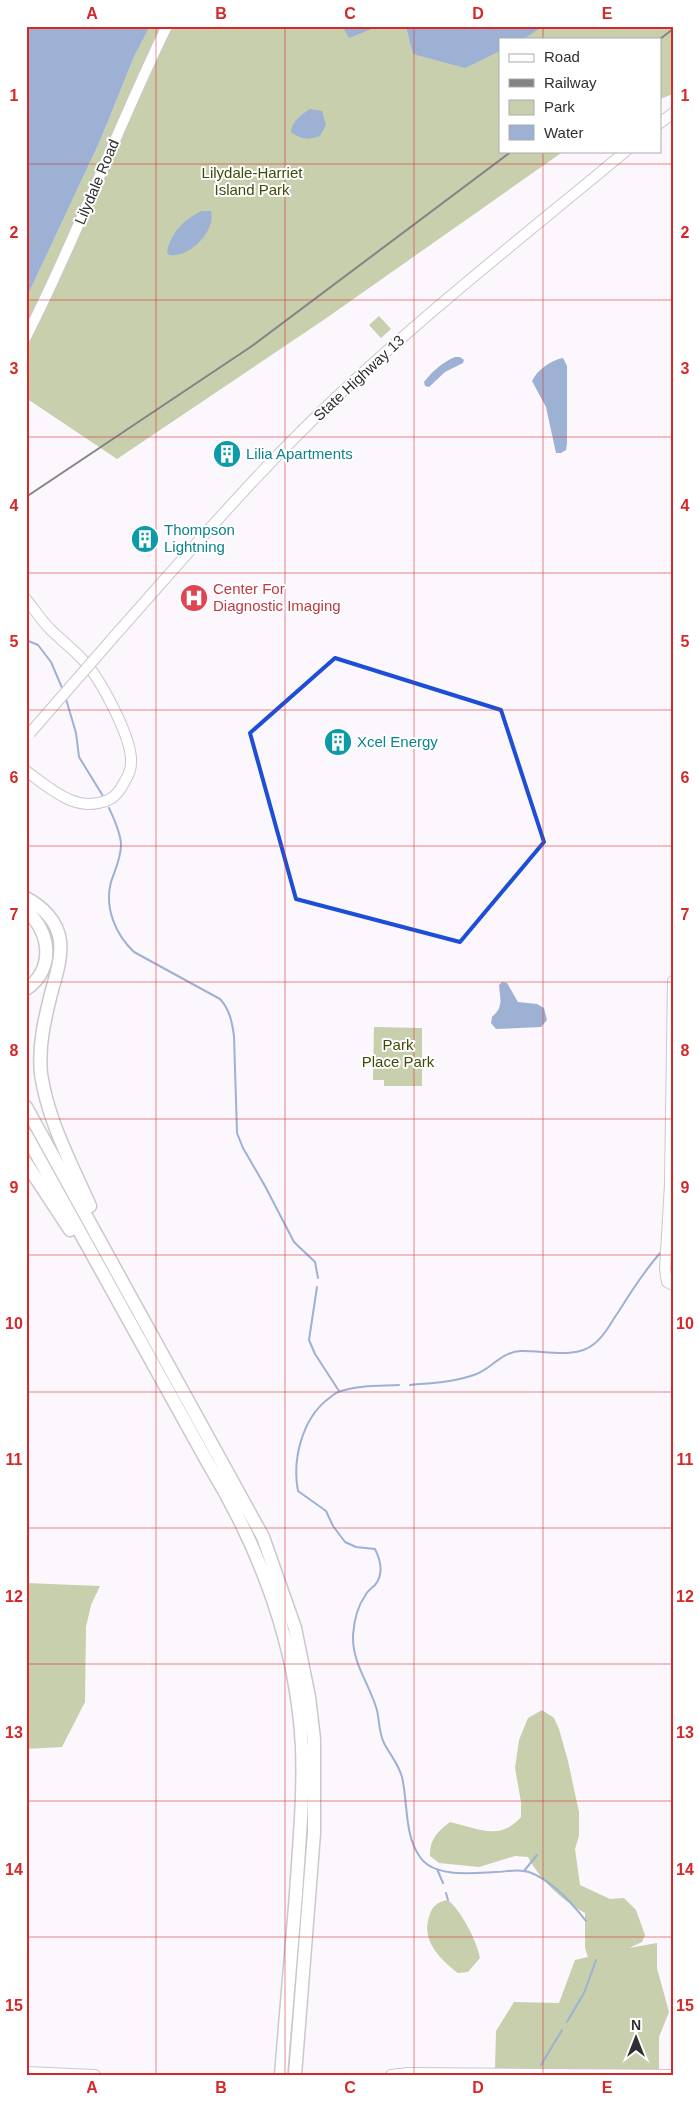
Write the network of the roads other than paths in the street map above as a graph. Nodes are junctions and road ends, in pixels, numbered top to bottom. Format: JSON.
{"nodes":[{"id":1,"x":167,"y":26,"type":"edge"},
{"id":2,"x":673,"y":113,"type":"edge"},
{"id":3,"x":662,"y":121,"type":"edge"},
{"id":4,"x":625,"y":152,"type":"edge"},
{"id":5,"x":26,"y":337,"type":"edge"},
{"id":6,"x":26,"y":599,"type":"edge"},
{"id":7,"x":28,"y":735,"type":"edge"},
{"id":8,"x":26,"y":772,"type":"edge"},
{"id":9,"x":26,"y":898,"type":"edge"},
{"id":10,"x":26,"y":911,"type":"edge"},
{"id":11,"x":673,"y":981,"type":"edge"},
{"id":12,"x":26,"y":989,"type":"edge"},
{"id":13,"x":26,"y":1107,"type":"edge"},
{"id":14,"x":26,"y":1134,"type":"edge"},
{"id":15,"x":26,"y":1163,"type":"edge"},
{"id":16,"x":122,"y":1279,"type":"junction"},
{"id":17,"x":670,"y":1284,"type":"edge"},
{"id":18,"x":116,"y":1298,"type":"junction"},
{"id":19,"x":295,"y":2070,"type":"edge"},
{"id":20,"x":26,"y":2072,"type":"edge"},
{"id":21,"x":282,"y":2072,"type":"edge"},
{"id":22,"x":96,"y":2075,"type":"edge"},
{"id":23,"x":391,"y":2075,"type":"edge"},
{"id":24,"x":673,"y":2075,"type":"edge"}],
"edges":[{"from":1,"to":5,"type":"street","name":"Lilydale Road"},
{"from":2,"to":3,"type":"street"},
{"from":4,"to":7,"type":"street","name":"State Highway 13","bridge":true},
{"from":6,"to":8,"type":"street"},
{"from":9,"to":16,"type":"highway"},
{"from":10,"to":12,"type":"highway"},
{"from":11,"to":17,"type":"street"},
{"from":13,"to":16,"type":"highway"},
{"from":14,"to":18,"type":"highway"},
{"from":15,"to":18,"type":"highway"},
{"from":16,"to":19,"type":"highway"},
{"from":18,"to":21,"type":"highway"},
{"from":20,"to":22,"type":"street"},
{"from":23,"to":24,"type":"street"}]}
